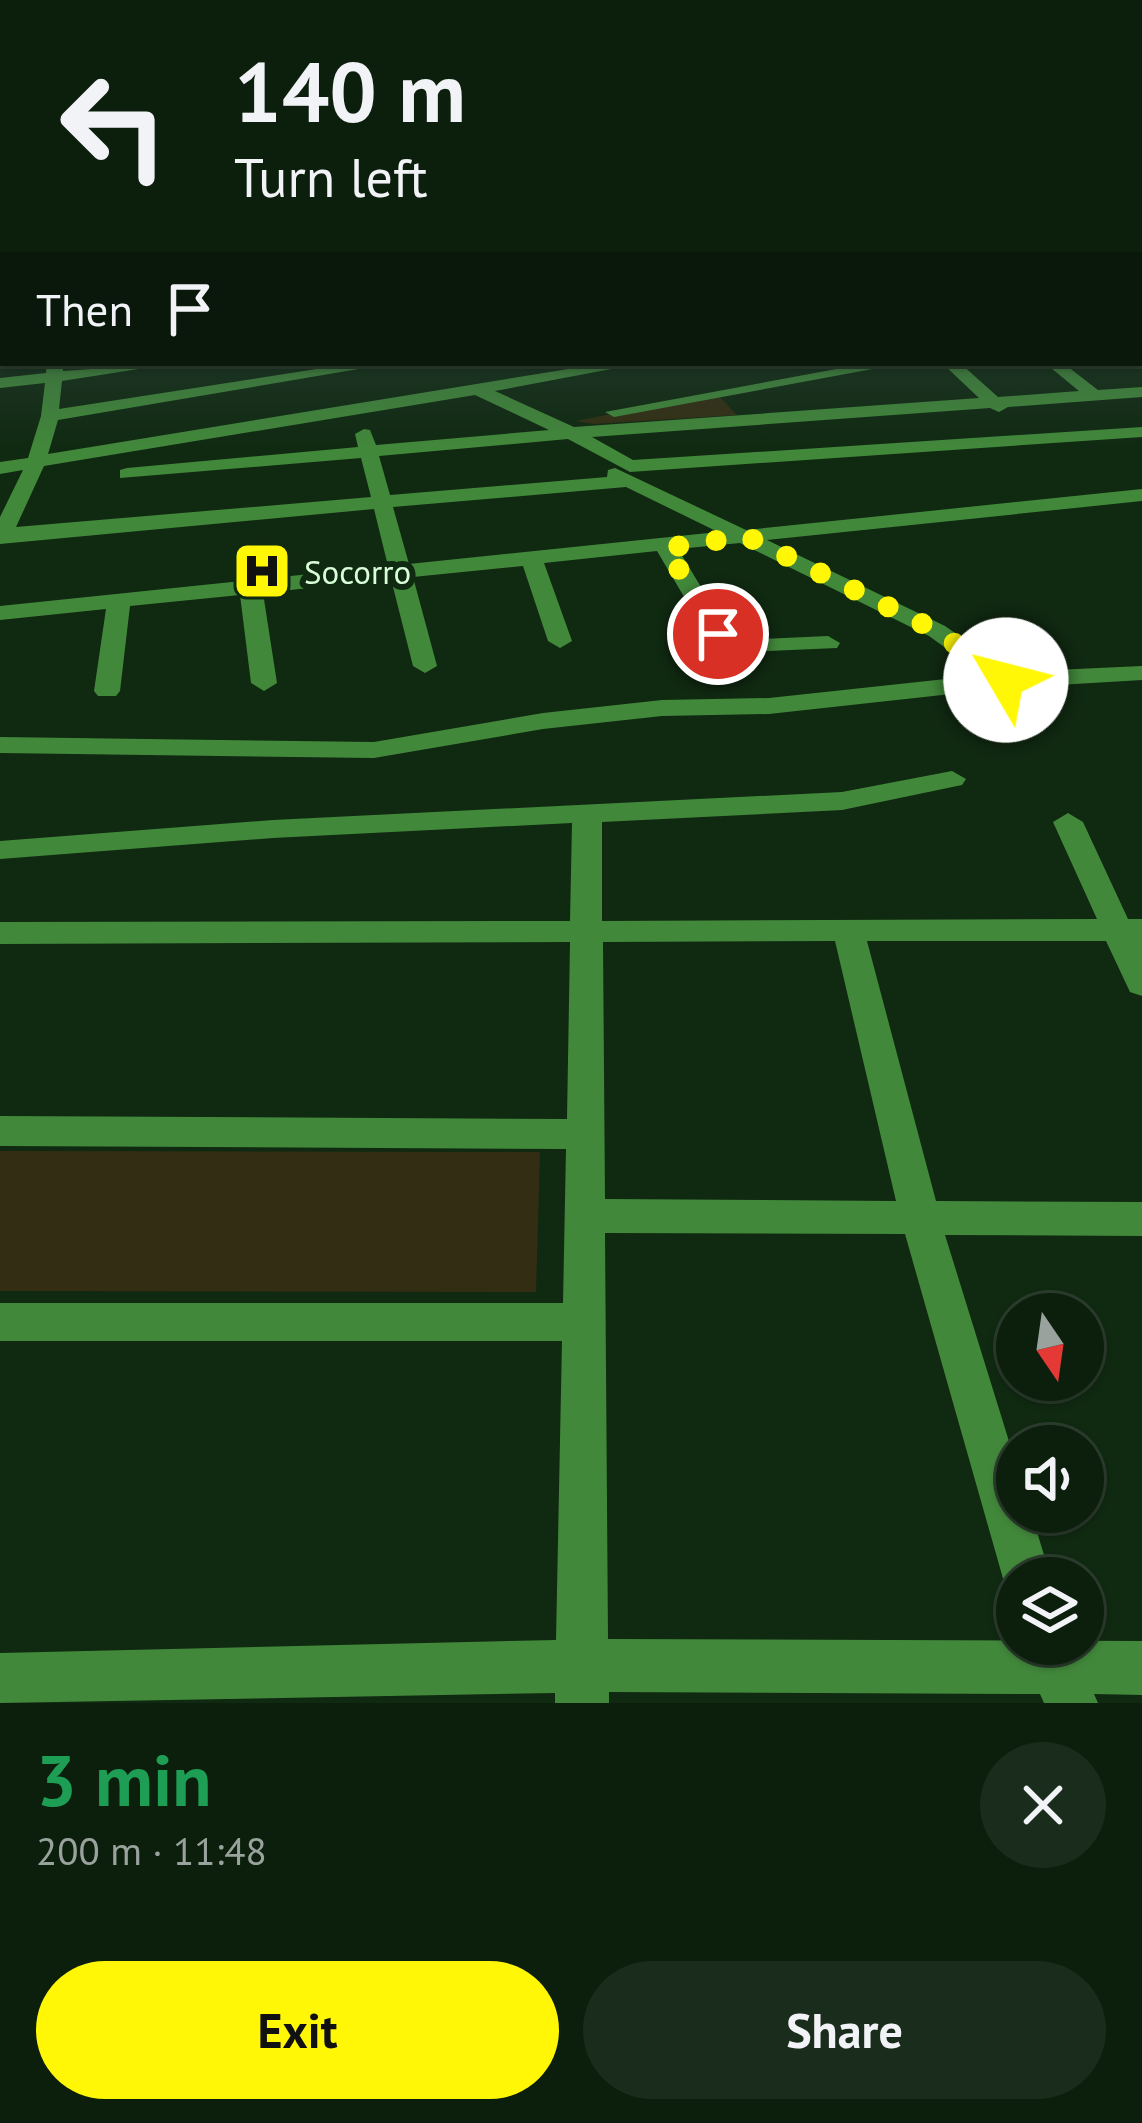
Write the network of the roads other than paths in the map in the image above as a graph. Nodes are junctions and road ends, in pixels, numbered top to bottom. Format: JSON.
{"nodes":[{"id":1,"x":130,"y":366,"type":"edge"},
{"id":2,"x":341,"y":366,"type":"edge"},
{"id":3,"x":618,"y":366,"type":"edge"},
{"id":4,"x":881,"y":366,"type":"edge"},
{"id":5,"x":953,"y":366,"type":"edge"},
{"id":6,"x":1057,"y":366,"type":"edge"},
{"id":7,"x":296,"y":369,"type":"edge"},
{"id":8,"x":52,"y":372,"type":"edge"},
{"id":9,"x":0,"y":383,"type":"edge"},
{"id":10,"x":481,"y":391,"type":"junction"},
{"id":11,"x":1142,"y":392,"type":"edge"},
{"id":12,"x":453,"y":395,"type":"junction"},
{"id":13,"x":1094,"y":395,"type":"junction"},
{"id":14,"x":992,"y":401,"type":"junction"},
{"id":15,"x":357,"y":412,"type":"junction"},
{"id":16,"x":50,"y":416,"type":"junction"},
{"id":17,"x":545,"y":431,"type":"junction"},
{"id":18,"x":1142,"y":432,"type":"edge"},
{"id":19,"x":571,"y":433,"type":"junction"},
{"id":20,"x":1035,"y":439,"type":"junction"},
{"id":21,"x":128,"y":450,"type":"junction"},
{"id":22,"x":370,"y":453,"type":"junction"},
{"id":23,"x":35,"y":465,"type":"junction"},
{"id":24,"x":0,"y":469,"type":"edge"},
{"id":25,"x":630,"y":473,"type":"junction"},
{"id":26,"x":1142,"y":495,"type":"edge"},
{"id":27,"x":125,"y":499,"type":"junction"},
{"id":28,"x":382,"y":503,"type":"junction"},
{"id":29,"x":0,"y":536,"type":"edge"},
{"id":30,"x":746,"y":536,"type":"junction"},
{"id":31,"x":666,"y":548,"type":"junction"},
{"id":32,"x":532,"y":561,"type":"junction"},
{"id":33,"x":399,"y":574,"type":"junction"},
{"id":34,"x":250,"y":589,"type":"junction"},
{"id":35,"x":119,"y":602,"type":"junction"},
{"id":36,"x":0,"y":613,"type":"edge"},
{"id":37,"x":560,"y":641,"type":"dead end"},
{"id":38,"x":828,"y":643,"type":"dead end"},
{"id":39,"x":425,"y":666,"type":"dead end"},
{"id":40,"x":1142,"y":674,"type":"edge"},
{"id":41,"x":1006,"y":680,"type":"junction"},
{"id":42,"x":263,"y":682,"type":"dead end"},
{"id":43,"x":107,"y":691,"type":"dead end"},
{"id":44,"x":0,"y":745,"type":"edge"},
{"id":45,"x":952,"y":779,"type":"dead end"},
{"id":46,"x":587,"y":814,"type":"junction"},
{"id":47,"x":1068,"y":822,"type":"dead end"},
{"id":48,"x":0,"y":850,"type":"edge"},
{"id":49,"x":848,"y":930,"type":"junction"},
{"id":50,"x":1130,"y":930,"type":"edge"},
{"id":51,"x":583,"y":931,"type":"junction"},
{"id":52,"x":0,"y":933,"type":"edge"},
{"id":53,"x":1142,"y":984,"type":"edge"},
{"id":54,"x":0,"y":1132,"type":"edge"},
{"id":55,"x":581,"y":1134,"type":"junction"},
{"id":56,"x":581,"y":1216,"type":"junction"},
{"id":57,"x":1142,"y":1219,"type":"edge"},
{"id":58,"x":921,"y":1221,"type":"junction"},
{"id":59,"x":0,"y":1322,"type":"edge"},
{"id":60,"x":581,"y":1322,"type":"junction"},
{"id":61,"x":1020,"y":1557,"type":"edge"},
{"id":62,"x":1142,"y":1668,"type":"edge"},
{"id":63,"x":1056,"y":1672,"type":"edge"},
{"id":64,"x":0,"y":1680,"type":"edge"},
{"id":65,"x":582,"y":1685,"type":"edge"}],
"edges":[{"from":1,"to":8,"type":"street"},
{"from":2,"to":7,"type":"street"},
{"from":3,"to":10,"type":"street"},
{"from":4,"to":17,"type":"street"},
{"from":5,"to":14,"type":"street"},
{"from":6,"to":13,"type":"street"},
{"from":7,"to":16,"type":"street"},
{"from":8,"to":9,"type":"street"},
{"from":8,"to":16,"type":"street"},
{"from":10,"to":12,"type":"street"},
{"from":10,"to":17,"type":"street"},
{"from":11,"to":13,"type":"street"},
{"from":12,"to":15,"type":"street"},
{"from":12,"to":17,"type":"street"},
{"from":13,"to":14,"type":"street"},
{"from":14,"to":19,"type":"street"},
{"from":14,"to":20,"type":"street"},
{"from":15,"to":21,"type":"street"},
{"from":15,"to":22,"type":"street"},
{"from":16,"to":23,"type":"street"},
{"from":17,"to":19,"type":"street"},
{"from":17,"to":22,"type":"street"},
{"from":17,"to":25,"type":"street"},
{"from":18,"to":20,"type":"street"},
{"from":19,"to":25,"type":"street"},
{"from":20,"to":25,"type":"street"},
{"from":21,"to":23,"type":"street"},
{"from":21,"to":27,"type":"street"},
{"from":22,"to":27,"type":"street"},
{"from":22,"to":28,"type":"street"},
{"from":23,"to":24,"type":"street"},
{"from":23,"to":29,"type":"street"},
{"from":25,"to":28,"type":"street"},
{"from":25,"to":30,"type":"street"},
{"from":26,"to":30,"type":"street"},
{"from":27,"to":28,"type":"street"},
{"from":27,"to":29,"type":"street"},
{"from":28,"to":33,"type":"street"},
{"from":30,"to":31,"type":"street"},
{"from":30,"to":41,"type":"street"},
{"from":31,"to":32,"type":"street"},
{"from":31,"to":38,"type":"street"},
{"from":32,"to":33,"type":"street"},
{"from":32,"to":37,"type":"street"},
{"from":33,"to":34,"type":"street"},
{"from":33,"to":39,"type":"street"},
{"from":34,"to":35,"type":"street"},
{"from":34,"to":42,"type":"street"},
{"from":35,"to":36,"type":"street"},
{"from":35,"to":43,"type":"street"},
{"from":40,"to":41,"type":"street"},
{"from":41,"to":44,"type":"street"},
{"from":45,"to":46,"type":"street"},
{"from":46,"to":48,"type":"street"},
{"from":46,"to":51,"type":"street"},
{"from":47,"to":50,"type":"street"},
{"from":49,"to":50,"type":"street"},
{"from":49,"to":51,"type":"street"},
{"from":49,"to":58,"type":"street"},
{"from":50,"to":53,"type":"street"},
{"from":51,"to":52,"type":"street"},
{"from":51,"to":55,"type":"street"},
{"from":54,"to":55,"type":"street"},
{"from":55,"to":56,"type":"street"},
{"from":56,"to":58,"type":"street"},
{"from":56,"to":60,"type":"street"},
{"from":57,"to":58,"type":"street"},
{"from":58,"to":61,"type":"street"},
{"from":59,"to":60,"type":"street"},
{"from":60,"to":65,"type":"street"},
{"from":62,"to":63,"type":"street"},
{"from":63,"to":65,"type":"street"},
{"from":64,"to":65,"type":"street"}]}
